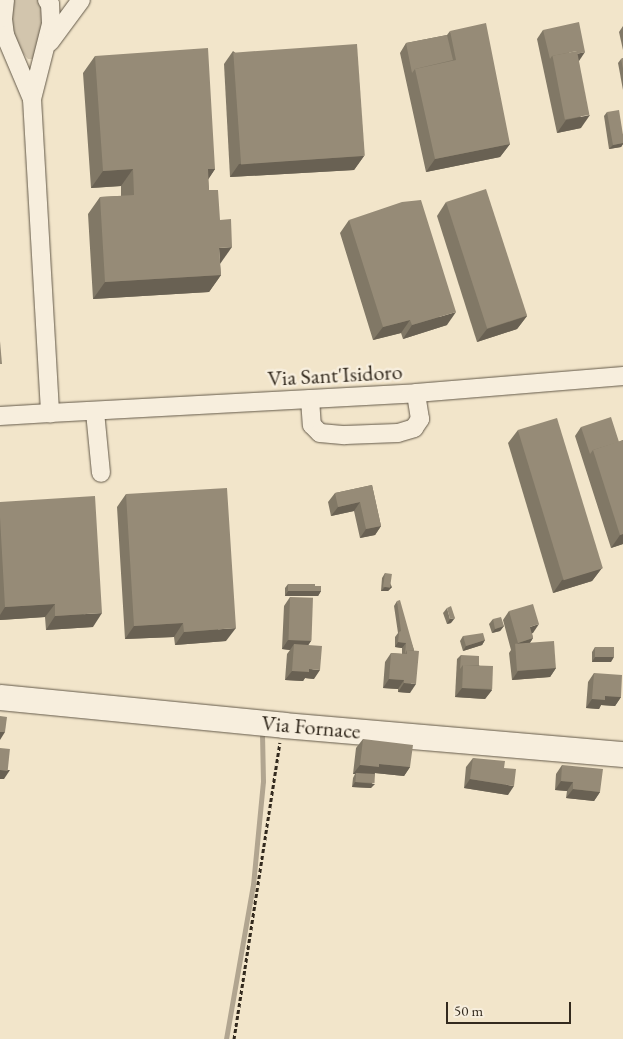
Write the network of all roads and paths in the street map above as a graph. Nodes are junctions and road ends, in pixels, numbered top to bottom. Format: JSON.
{"nodes":[{"id":1,"x":5,"y":0,"type":"edge"},
{"id":2,"x":47,"y":0,"type":"edge"},
{"id":3,"x":81,"y":0,"type":"edge"},
{"id":4,"x":2,"y":33,"type":"edge"},
{"id":5,"x":44,"y":51,"type":"junction"},
{"id":6,"x":32,"y":99,"type":"junction"},
{"id":7,"x":623,"y":376,"type":"edge"},
{"id":8,"x":416,"y":393,"type":"junction"},
{"id":9,"x":310,"y":399,"type":"junction"},
{"id":10,"x":95,"y":412,"type":"junction"},
{"id":11,"x":50,"y":413,"type":"junction"},
{"id":12,"x":0,"y":416,"type":"edge"},
{"id":13,"x":101,"y":473,"type":"dead end"},
{"id":14,"x":0,"y":697,"type":"edge"},
{"id":15,"x":284,"y":725,"type":"junction"},
{"id":16,"x":623,"y":754,"type":"edge"},
{"id":17,"x":234,"y":1039,"type":"edge"}],
"edges":[{"from":1,"to":4,"type":"street"},
{"from":2,"to":5,"type":"street"},
{"from":3,"to":5,"type":"street"},
{"from":4,"to":6,"type":"street"},
{"from":5,"to":6,"type":"street"},
{"from":6,"to":11,"type":"street"},
{"from":7,"to":8,"type":"street","name":"Via Sant'Isidoro"},
{"from":8,"to":9,"type":"street","name":"Via Sant'Isidoro"},
{"from":8,"to":9,"type":"street"},
{"from":9,"to":10,"type":"street","name":"Via Sant'Isidoro"},
{"from":10,"to":11,"type":"street","name":"Via Sant'Isidoro"},
{"from":10,"to":13,"type":"street"},
{"from":11,"to":12,"type":"street","name":"Via Sant'Isidoro"},
{"from":14,"to":15,"type":"street","name":"Via Fornace"},
{"from":15,"to":16,"type":"street","name":"Via Fornace"},
{"from":15,"to":17,"type":"path"}]}
